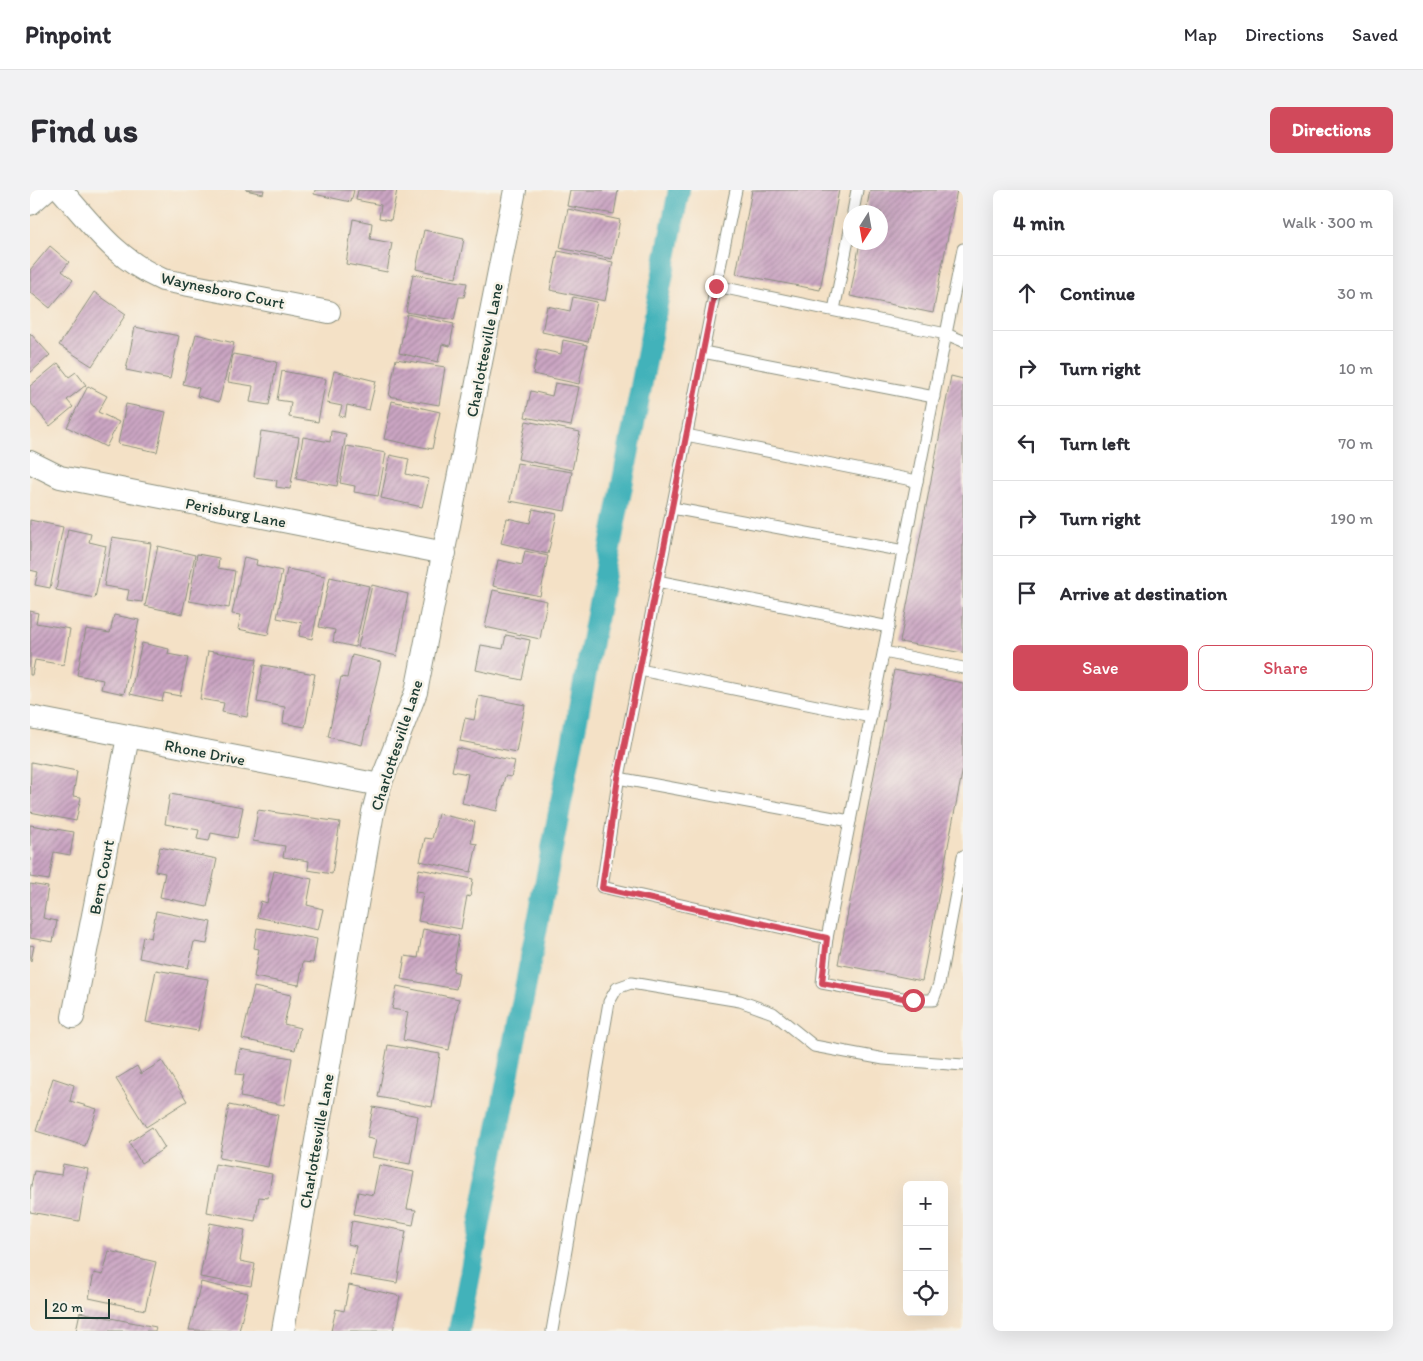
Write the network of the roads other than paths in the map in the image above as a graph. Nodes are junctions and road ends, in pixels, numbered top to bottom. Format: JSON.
{"nodes":[{"id":1,"x":46,"y":190,"type":"edge"},
{"id":2,"x":61,"y":190,"type":"edge"},
{"id":3,"x":515,"y":190,"type":"edge"},
{"id":4,"x":736,"y":190,"type":"edge"},
{"id":5,"x":857,"y":190,"type":"edge"},
{"id":6,"x":30,"y":204,"type":"edge"},
{"id":7,"x":854,"y":205,"type":"edge"},
{"id":8,"x":963,"y":249,"type":"edge"},
{"id":9,"x":845,"y":250,"type":"edge"},
{"id":10,"x":716,"y":286,"type":"junction"},
{"id":11,"x":834,"y":310,"type":"junction"},
{"id":12,"x":329,"y":312,"type":"dead end"},
{"id":13,"x":946,"y":334,"type":"junction"},
{"id":14,"x":963,"y":341,"type":"edge"},
{"id":15,"x":703,"y":352,"type":"junction"},
{"id":16,"x":934,"y":397,"type":"junction"},
{"id":17,"x":686,"y":435,"type":"junction"},
{"id":18,"x":30,"y":462,"type":"edge"},
{"id":19,"x":917,"y":481,"type":"junction"},
{"id":20,"x":672,"y":508,"type":"junction"},
{"id":21,"x":904,"y":551,"type":"junction"},
{"id":22,"x":445,"y":553,"type":"junction"},
{"id":23,"x":658,"y":581,"type":"junction"},
{"id":24,"x":889,"y":627,"type":"junction"},
{"id":25,"x":884,"y":652,"type":"junction"},
{"id":26,"x":963,"y":668,"type":"edge"},
{"id":27,"x":640,"y":670,"type":"junction"},
{"id":28,"x":30,"y":717,"type":"edge"},
{"id":29,"x":871,"y":717,"type":"junction"},
{"id":30,"x":128,"y":737,"type":"junction"},
{"id":31,"x":618,"y":778,"type":"junction"},
{"id":32,"x":380,"y":785,"type":"junction"},
{"id":33,"x":850,"y":821,"type":"junction"},
{"id":34,"x":963,"y":856,"type":"edge"},
{"id":35,"x":827,"y":938,"type":"junction"},
{"id":36,"x":73,"y":1017,"type":"dead end"},
{"id":37,"x":963,"y":1065,"type":"edge"},
{"id":38,"x":282,"y":1331,"type":"edge"},
{"id":39,"x":552,"y":1331,"type":"edge"}],
"edges":[{"from":1,"to":6,"type":"street"},
{"from":2,"to":12,"type":"street","name":"Waynesboro Court"},
{"from":3,"to":22,"type":"street","name":"Charlottesville Lane"},
{"from":4,"to":10,"type":"lane"},
{"from":5,"to":7,"type":"lane"},
{"from":8,"to":13,"type":"lane"},
{"from":9,"to":11,"type":"lane"},
{"from":10,"to":11,"type":"lane"},
{"from":10,"to":15,"type":"lane"},
{"from":11,"to":13,"type":"lane"},
{"from":13,"to":14,"type":"lane"},
{"from":13,"to":16,"type":"lane"},
{"from":15,"to":16,"type":"lane"},
{"from":15,"to":17,"type":"lane"},
{"from":16,"to":19,"type":"lane"},
{"from":17,"to":19,"type":"lane"},
{"from":17,"to":20,"type":"lane"},
{"from":18,"to":22,"type":"street","name":"Perisburg Lane"},
{"from":19,"to":21,"type":"lane"},
{"from":20,"to":21,"type":"lane"},
{"from":20,"to":23,"type":"lane"},
{"from":21,"to":24,"type":"lane"},
{"from":22,"to":32,"type":"street","name":"Charlottesville Lane"},
{"from":23,"to":24,"type":"lane"},
{"from":23,"to":27,"type":"lane"},
{"from":24,"to":25,"type":"lane"},
{"from":25,"to":26,"type":"lane"},
{"from":25,"to":29,"type":"lane"},
{"from":27,"to":29,"type":"lane"},
{"from":27,"to":31,"type":"lane"},
{"from":28,"to":30,"type":"street","name":"Rhone Drive"},
{"from":29,"to":33,"type":"lane"},
{"from":30,"to":32,"type":"street","name":"Rhone Drive"},
{"from":30,"to":36,"type":"street","name":"Bern Court"},
{"from":31,"to":33,"type":"lane"},
{"from":31,"to":35,"type":"lane"},
{"from":32,"to":38,"type":"street","name":"Charlottesville Lane"},
{"from":33,"to":35,"type":"lane"},
{"from":34,"to":35,"type":"lane"},
{"from":37,"to":39,"type":"lane"}]}
